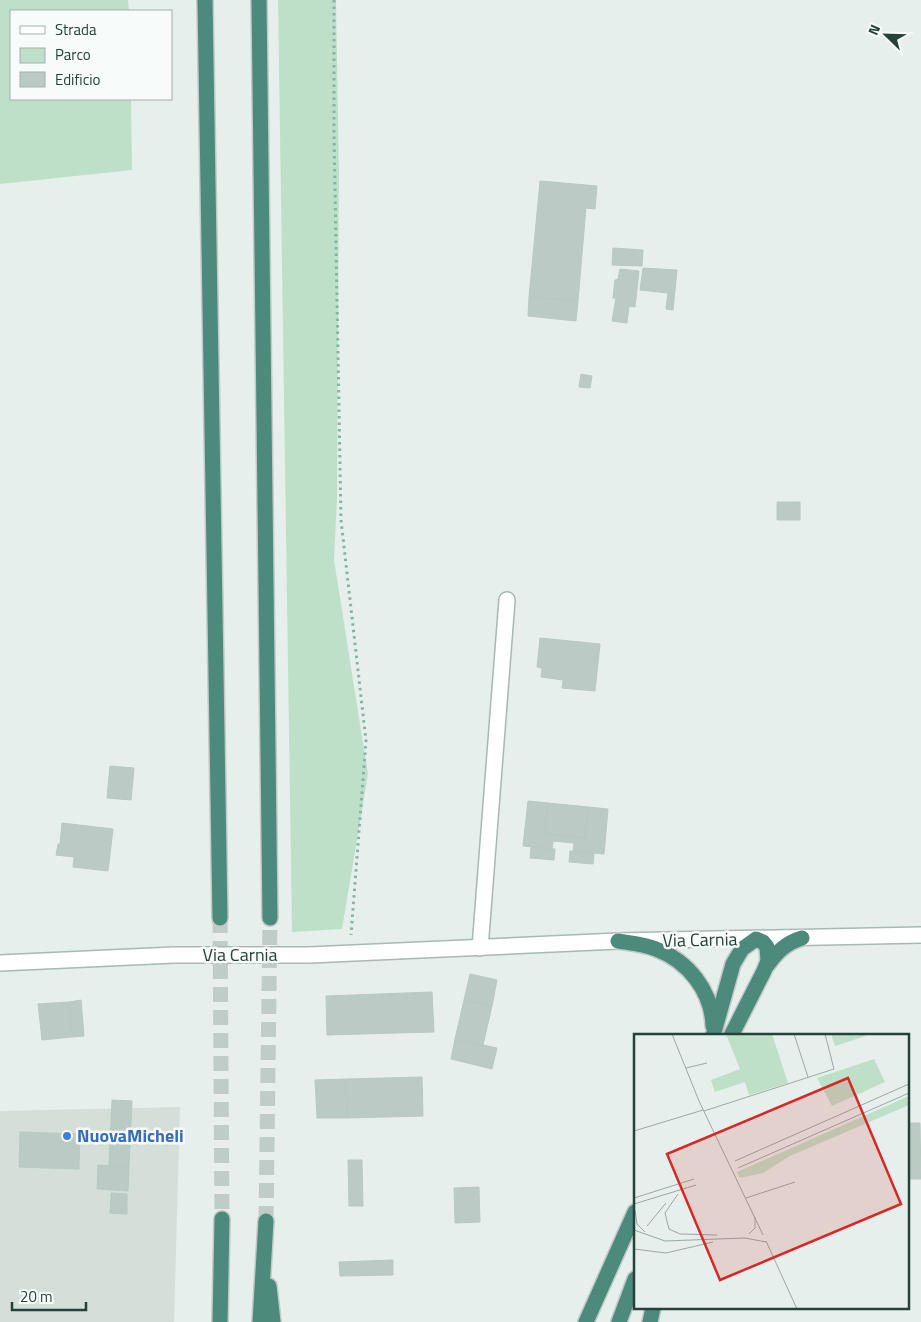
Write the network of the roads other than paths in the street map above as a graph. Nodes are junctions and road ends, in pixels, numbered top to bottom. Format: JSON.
{"nodes":[{"id":1,"x":205,"y":0,"type":"edge"},
{"id":2,"x":258,"y":0,"type":"edge"},
{"id":3,"x":507,"y":600,"type":"dead end"},
{"id":4,"x":220,"y":918,"type":"tunnel mouth"},
{"id":5,"x":270,"y":918,"type":"tunnel mouth"},
{"id":6,"x":921,"y":935,"type":"edge"},
{"id":7,"x":802,"y":938,"type":"junction"},
{"id":8,"x":756,"y":939,"type":"junction"},
{"id":9,"x":618,"y":941,"type":"junction"},
{"id":10,"x":480,"y":948,"type":"junction"},
{"id":11,"x":0,"y":963,"type":"edge"},
{"id":12,"x":764,"y":971,"type":"junction"},
{"id":13,"x":713,"y":1034,"type":"edge"},
{"id":14,"x":714,"y":1034,"type":"edge"},
{"id":15,"x":732,"y":1034,"type":"edge"},
{"id":16,"x":634,"y":1214,"type":"edge"},
{"id":17,"x":222,"y":1219,"type":"tunnel mouth"},
{"id":18,"x":634,"y":1281,"type":"edge"},
{"id":19,"x":220,"y":1322,"type":"edge"},
{"id":20,"x":260,"y":1322,"type":"edge"},
{"id":21,"x":272,"y":1322,"type":"edge"},
{"id":22,"x":586,"y":1322,"type":"edge"},
{"id":23,"x":620,"y":1322,"type":"edge"}],
"edges":[{"from":1,"to":4,"type":"highway"},
{"from":2,"to":5,"type":"highway"},
{"from":3,"to":10,"type":"street"},
{"from":6,"to":7,"type":"street","name":"Via Carnia"},
{"from":7,"to":8,"type":"street","name":"Via Carnia"},
{"from":7,"to":12,"type":"highway"},
{"from":8,"to":9,"type":"street","name":"Via Carnia"},
{"from":8,"to":12,"type":"highway"},
{"from":8,"to":14,"type":"highway"},
{"from":9,"to":10,"type":"street","name":"Via Carnia"},
{"from":9,"to":13,"type":"highway"},
{"from":10,"to":11,"type":"street","name":"Via Carnia","bridge":true},
{"from":12,"to":15,"type":"highway"},
{"from":16,"to":22,"type":"highway"},
{"from":17,"to":19,"type":"highway"},
{"from":18,"to":23,"type":"highway"},
{"from":20,"to":21,"type":"highway"}]}
